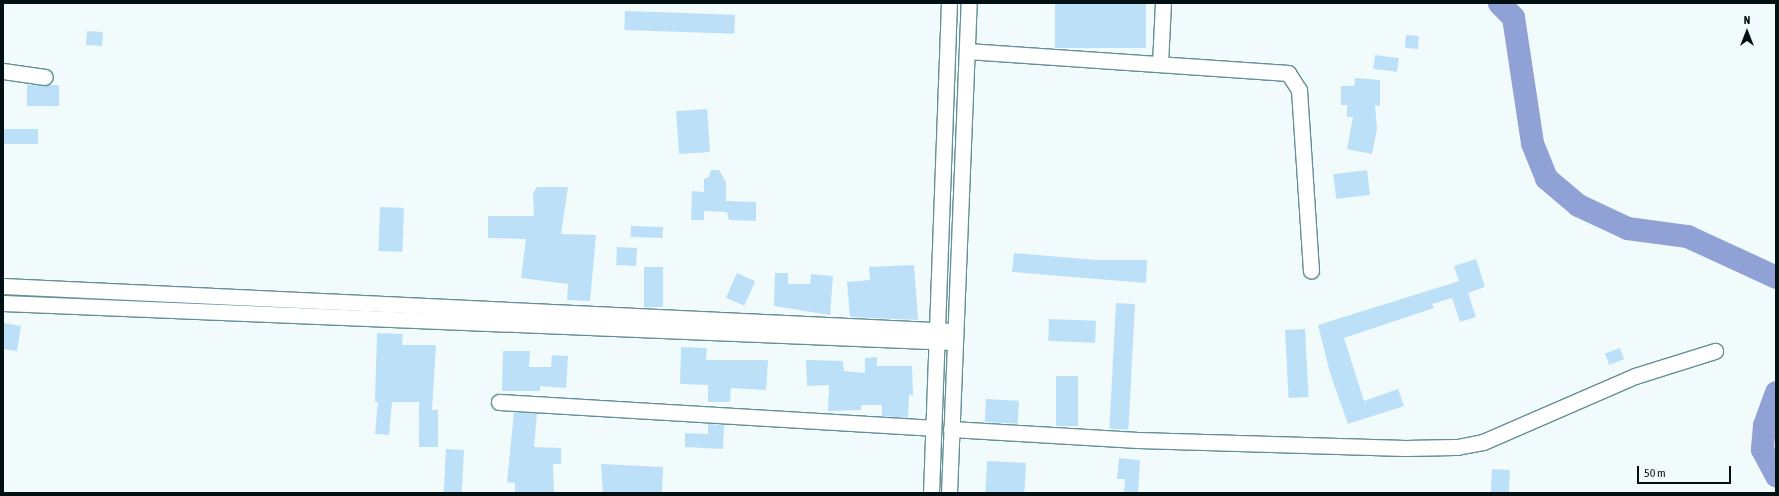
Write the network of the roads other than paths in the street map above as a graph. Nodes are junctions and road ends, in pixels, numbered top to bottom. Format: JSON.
{"nodes":[{"id":1,"x":949,"y":3,"type":"edge"},
{"id":2,"x":969,"y":3,"type":"edge"},
{"id":3,"x":1163,"y":3,"type":"edge"},
{"id":4,"x":967,"y":51,"type":"junction"},
{"id":5,"x":1160,"y":64,"type":"junction"},
{"id":6,"x":3,"y":71,"type":"edge"},
{"id":7,"x":45,"y":76,"type":"dead end"},
{"id":8,"x":1311,"y":271,"type":"dead end"},
{"id":9,"x":3,"y":286,"type":"edge"},
{"id":10,"x":3,"y":303,"type":"edge"},
{"id":11,"x":480,"y":316,"type":"junction"},
{"id":12,"x":935,"y":336,"type":"junction"},
{"id":13,"x":954,"y":336,"type":"junction"},
{"id":14,"x":1715,"y":351,"type":"dead end"},
{"id":15,"x":499,"y":402,"type":"dead end"},
{"id":16,"x":932,"y":428,"type":"junction"},
{"id":17,"x":951,"y":429,"type":"junction"},
{"id":18,"x":931,"y":493,"type":"edge"},
{"id":19,"x":949,"y":493,"type":"edge"}],
"edges":[{"from":1,"to":12,"type":"street"},
{"from":2,"to":4,"type":"street"},
{"from":3,"to":5,"type":"street"},
{"from":4,"to":5,"type":"street"},
{"from":4,"to":13,"type":"street"},
{"from":5,"to":8,"type":"street"},
{"from":6,"to":7,"type":"street"},
{"from":9,"to":11,"type":"street"},
{"from":10,"to":11,"type":"street"},
{"from":11,"to":12,"type":"street"},
{"from":12,"to":13,"type":"street"},
{"from":12,"to":16,"type":"street"},
{"from":13,"to":17,"type":"street"},
{"from":14,"to":17,"type":"street"},
{"from":15,"to":16,"type":"street"},
{"from":16,"to":18,"type":"street"},
{"from":17,"to":19,"type":"street"}]}
